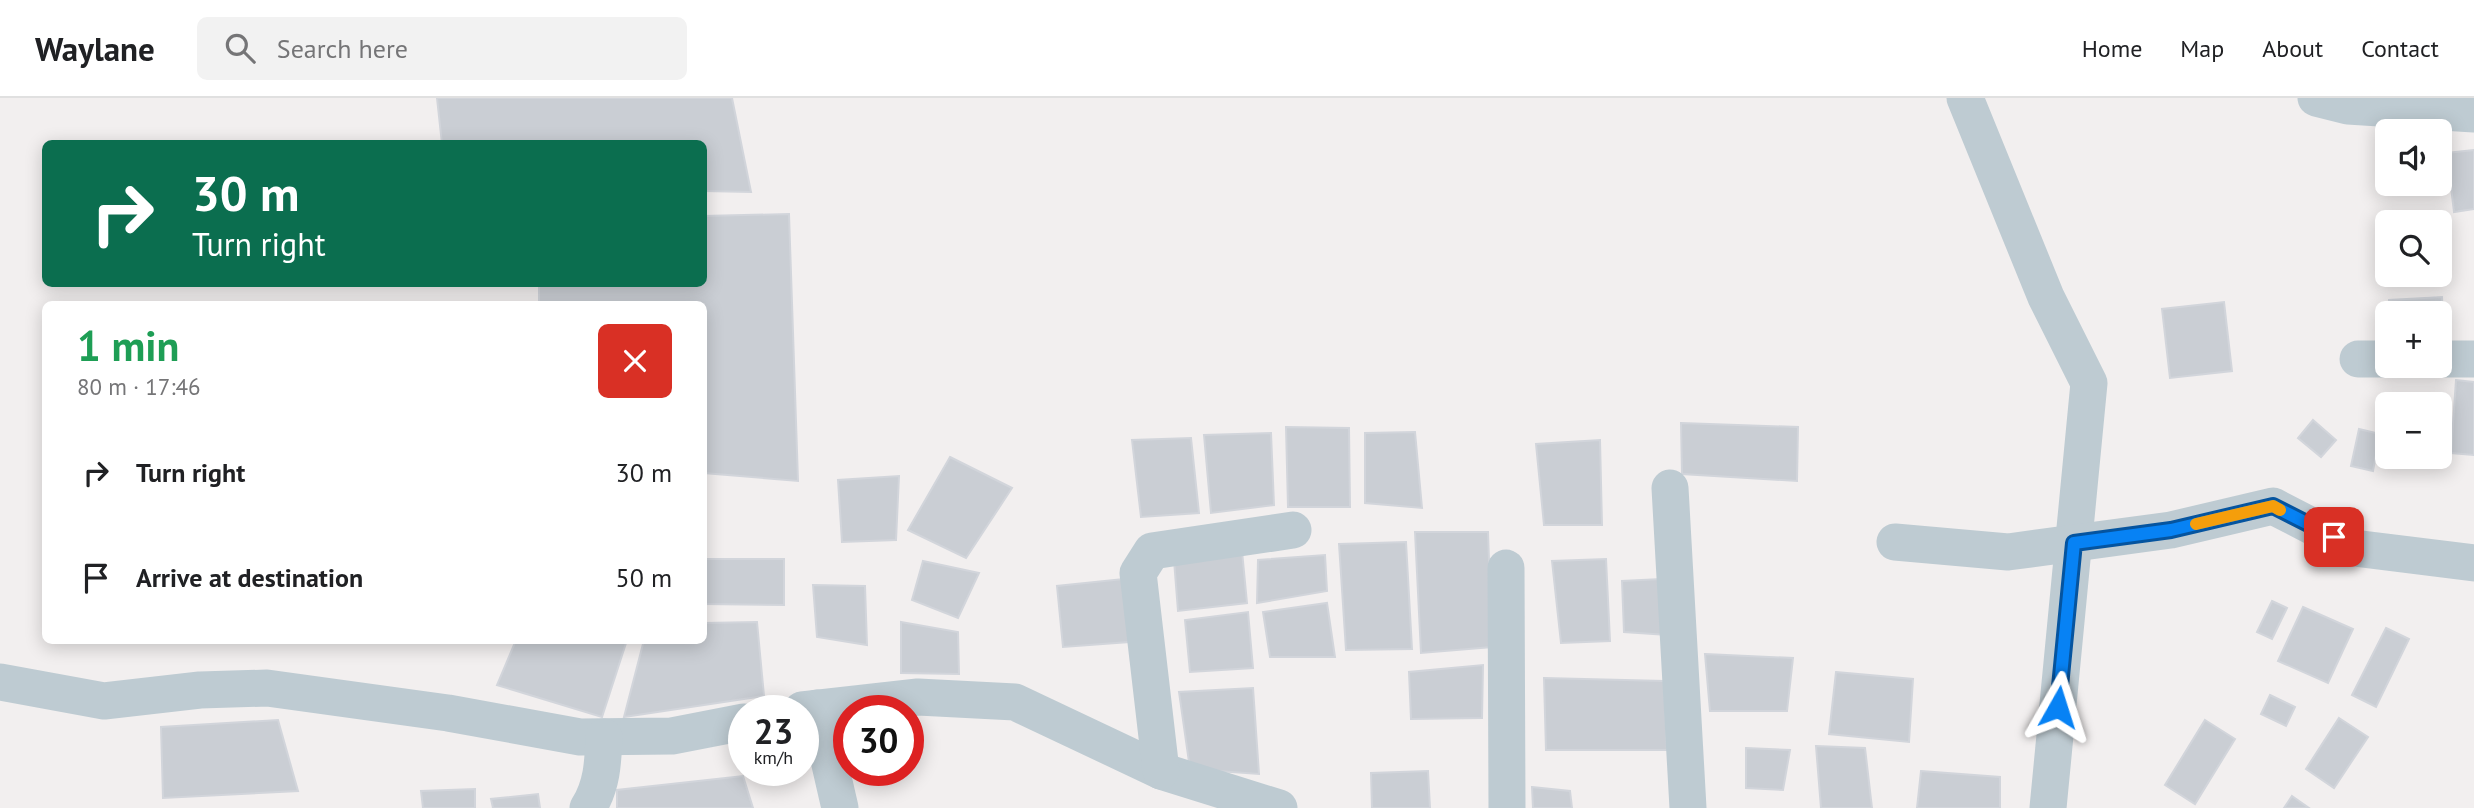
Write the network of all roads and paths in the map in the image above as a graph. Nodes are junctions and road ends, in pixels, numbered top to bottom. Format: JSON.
{"nodes":[{"id":1,"x":1967,"y":98,"type":"edge"},
{"id":2,"x":2316,"y":98,"type":"edge"},
{"id":3,"x":2474,"y":114,"type":"edge"},
{"id":4,"x":2452,"y":359,"type":"edge"},
{"id":5,"x":2474,"y":359,"type":"edge"},
{"id":6,"x":1670,"y":488,"type":"dead end"},
{"id":7,"x":1293,"y":530,"type":"dead end"},
{"id":8,"x":1895,"y":542,"type":"dead end"},
{"id":9,"x":2074,"y":543,"type":"junction"},
{"id":10,"x":2474,"y":563,"type":"edge"},
{"id":11,"x":1506,"y":568,"type":"dead end"},
{"id":12,"x":0,"y":682,"type":"edge"},
{"id":13,"x":819,"y":708,"type":"edge"},
{"id":14,"x":728,"y":725,"type":"edge"},
{"id":15,"x":604,"y":737,"type":"junction"},
{"id":16,"x":819,"y":741,"type":"edge"},
{"id":17,"x":1161,"y":771,"type":"junction"},
{"id":18,"x":588,"y":808,"type":"edge"},
{"id":19,"x":840,"y":808,"type":"edge"},
{"id":20,"x":1279,"y":808,"type":"edge"},
{"id":21,"x":1507,"y":808,"type":"edge"},
{"id":22,"x":1688,"y":808,"type":"edge"},
{"id":23,"x":2048,"y":808,"type":"edge"}],
"edges":[{"from":1,"to":9,"type":"street"},
{"from":2,"to":3,"type":"street"},
{"from":4,"to":5,"type":"street"},
{"from":6,"to":22,"type":"street"},
{"from":7,"to":17,"type":"street"},
{"from":8,"to":9,"type":"street"},
{"from":9,"to":10,"type":"street"},
{"from":9,"to":23,"type":"street"},
{"from":11,"to":21,"type":"street"},
{"from":12,"to":15,"type":"street"},
{"from":13,"to":17,"type":"street"},
{"from":14,"to":15,"type":"street"},
{"from":15,"to":18,"type":"street"},
{"from":16,"to":19,"type":"street"},
{"from":17,"to":20,"type":"street"}]}
